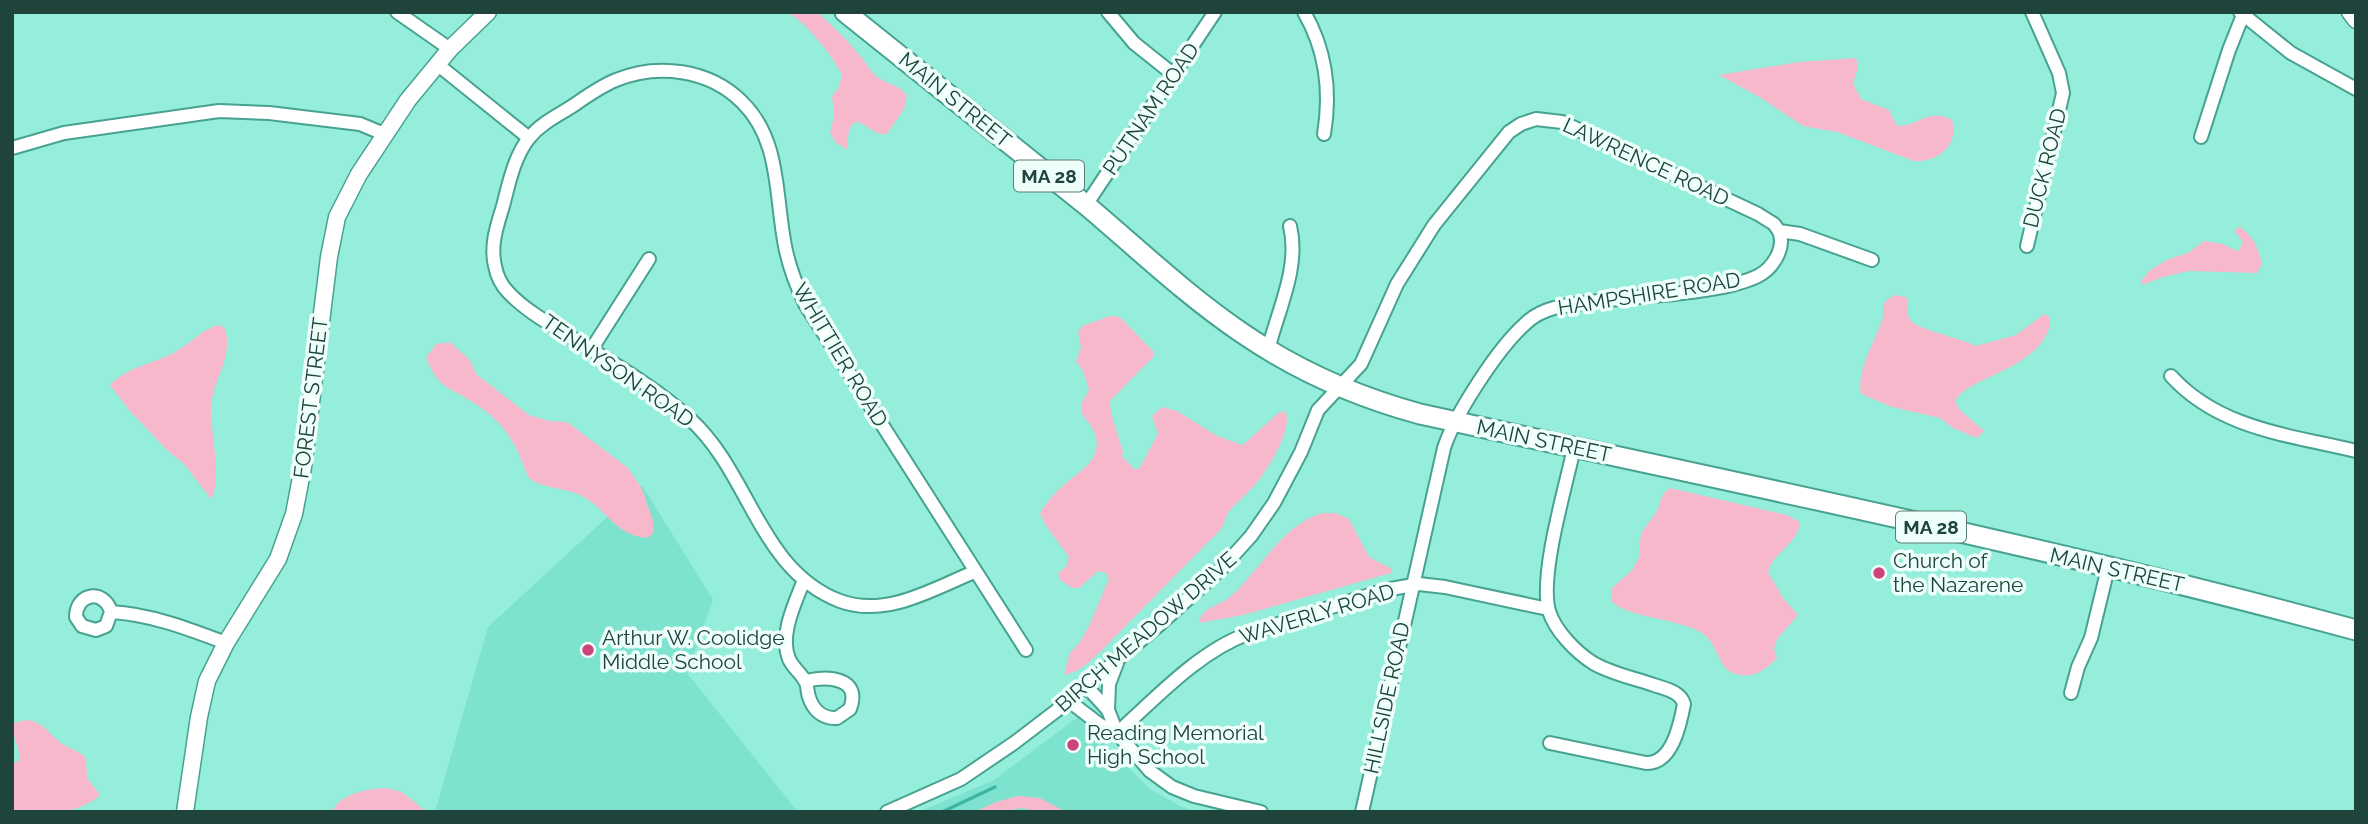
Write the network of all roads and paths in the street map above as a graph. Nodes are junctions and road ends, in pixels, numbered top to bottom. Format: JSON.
{"nodes":[{"id":1,"x":397,"y":12,"type":"edge"},
{"id":2,"x":488,"y":12,"type":"edge"},
{"id":3,"x":845,"y":12,"type":"edge"},
{"id":4,"x":1108,"y":12,"type":"edge"},
{"id":5,"x":1215,"y":12,"type":"edge"},
{"id":6,"x":1304,"y":12,"type":"edge"},
{"id":7,"x":2032,"y":12,"type":"edge"},
{"id":8,"x":2350,"y":12,"type":"edge"},
{"id":9,"x":2242,"y":14,"type":"edge"},
{"id":10,"x":2356,"y":20,"type":"edge"},
{"id":11,"x":450,"y":49,"type":"junction"},
{"id":12,"x":437,"y":64,"type":"junction"},
{"id":13,"x":1174,"y":75,"type":"junction"},
{"id":14,"x":2356,"y":89,"type":"edge"},
{"id":15,"x":384,"y":134,"type":"junction"},
{"id":16,"x":1324,"y":134,"type":"dead end"},
{"id":17,"x":2201,"y":137,"type":"dead end"},
{"id":18,"x":529,"y":138,"type":"junction"},
{"id":19,"x":12,"y":148,"type":"edge"},
{"id":20,"x":1086,"y":205,"type":"junction"},
{"id":21,"x":1290,"y":226,"type":"dead end"},
{"id":22,"x":1779,"y":231,"type":"junction"},
{"id":23,"x":2027,"y":246,"type":"dead end"},
{"id":24,"x":649,"y":259,"type":"dead end"},
{"id":25,"x":1872,"y":260,"type":"dead end"},
{"id":26,"x":591,"y":350,"type":"junction"},
{"id":27,"x":1268,"y":350,"type":"junction"},
{"id":28,"x":2171,"y":376,"type":"dead end"},
{"id":29,"x":1340,"y":387,"type":"junction"},
{"id":30,"x":1455,"y":422,"type":"junction"},
{"id":31,"x":1574,"y":447,"type":"junction"},
{"id":32,"x":2356,"y":452,"type":"edge"},
{"id":33,"x":2108,"y":568,"type":"junction"},
{"id":34,"x":974,"y":572,"type":"junction"},
{"id":35,"x":804,"y":580,"type":"junction"},
{"id":36,"x":1412,"y":585,"type":"junction"},
{"id":37,"x":1548,"y":609,"type":"junction"},
{"id":38,"x":111,"y":612,"type":"dead end"},
{"id":39,"x":2356,"y":630,"type":"edge"},
{"id":40,"x":226,"y":643,"type":"junction"},
{"id":41,"x":1026,"y":650,"type":"dead end"},
{"id":42,"x":1118,"y":659,"type":"junction"},
{"id":43,"x":806,"y":681,"type":"dead end"},
{"id":44,"x":1086,"y":686,"type":"junction"},
{"id":45,"x":2071,"y":693,"type":"dead end"},
{"id":46,"x":1069,"y":701,"type":"junction"},
{"id":47,"x":1108,"y":710,"type":"junction"},
{"id":48,"x":1117,"y":733,"type":"junction"},
{"id":49,"x":1550,"y":743,"type":"dead end"},
{"id":50,"x":185,"y":812,"type":"edge"},
{"id":51,"x":887,"y":812,"type":"edge"},
{"id":52,"x":1261,"y":812,"type":"edge"},
{"id":53,"x":1362,"y":812,"type":"edge"}],
"edges":[{"from":1,"to":11,"type":"street"},
{"from":2,"to":11,"type":"street","name":"FOREST STREET"},
{"from":3,"to":20,"type":"main road","name":"MAIN STREET","number":"MA 28"},
{"from":4,"to":13,"type":"street"},
{"from":5,"to":13,"type":"street","name":"PUTNAM ROAD"},
{"from":6,"to":16,"type":"street"},
{"from":7,"to":23,"type":"street","name":"DUCK ROAD"},
{"from":8,"to":10,"type":"street"},
{"from":9,"to":14,"type":"street"},
{"from":9,"to":17,"type":"street"},
{"from":11,"to":12,"type":"street","name":"FOREST STREET"},
{"from":12,"to":15,"type":"street","name":"FOREST STREET"},
{"from":12,"to":18,"type":"street"},
{"from":13,"to":20,"type":"street","name":"PUTNAM ROAD"},
{"from":15,"to":19,"type":"street"},
{"from":15,"to":40,"type":"street","name":"FOREST STREET"},
{"from":18,"to":26,"type":"street","name":"TENNYSON ROAD"},
{"from":18,"to":34,"type":"street","name":"WHITTIER ROAD"},
{"from":20,"to":27,"type":"main road","name":"MAIN STREET","number":"MA 28"},
{"from":21,"to":27,"type":"street"},
{"from":22,"to":25,"type":"street","name":"LAWRENCE ROAD"},
{"from":22,"to":29,"type":"street","name":"LAWRENCE ROAD"},
{"from":22,"to":30,"type":"street","name":"HAMPSHIRE ROAD"},
{"from":24,"to":26,"type":"street"},
{"from":26,"to":35,"type":"street","name":"TENNYSON ROAD"},
{"from":27,"to":29,"type":"main road","name":"MAIN STREET","number":"MA 28"},
{"from":28,"to":32,"type":"street"},
{"from":29,"to":30,"type":"main road","name":"MAIN STREET","number":"MA 28"},
{"from":29,"to":42,"type":"street","name":"BIRCH MEADOW DRIVE"},
{"from":30,"to":31,"type":"main road","name":"MAIN STREET","number":"MA 28"},
{"from":30,"to":36,"type":"street","name":"HILLSIDE ROAD"},
{"from":31,"to":33,"type":"main road","name":"MAIN STREET","number":"MA 28"},
{"from":31,"to":37,"type":"street"},
{"from":33,"to":39,"type":"main road","name":"MAIN STREET","number":"MA 28"},
{"from":33,"to":45,"type":"street"},
{"from":34,"to":35,"type":"street","name":"TENNYSON ROAD"},
{"from":34,"to":41,"type":"street","name":"WHITTIER ROAD"},
{"from":35,"to":43,"type":"street"},
{"from":36,"to":37,"type":"street","name":"WAVERLY ROAD"},
{"from":36,"to":48,"type":"street","name":"WAVERLY ROAD"},
{"from":36,"to":53,"type":"street","name":"HILLSIDE ROAD"},
{"from":37,"to":49,"type":"street"},
{"from":38,"to":40,"type":"street"},
{"from":40,"to":50,"type":"street","name":"FOREST STREET"},
{"from":42,"to":44,"type":"street","name":"BIRCH MEADOW DRIVE"},
{"from":42,"to":47,"type":"street"},
{"from":44,"to":46,"type":"street","name":"BIRCH MEADOW DRIVE"},
{"from":44,"to":47,"type":"street"},
{"from":46,"to":48,"type":"street"},
{"from":46,"to":51,"type":"street","name":"BIRCH MEADOW DRIVE"},
{"from":47,"to":48,"type":"street"},
{"from":48,"to":52,"type":"street"}]}
